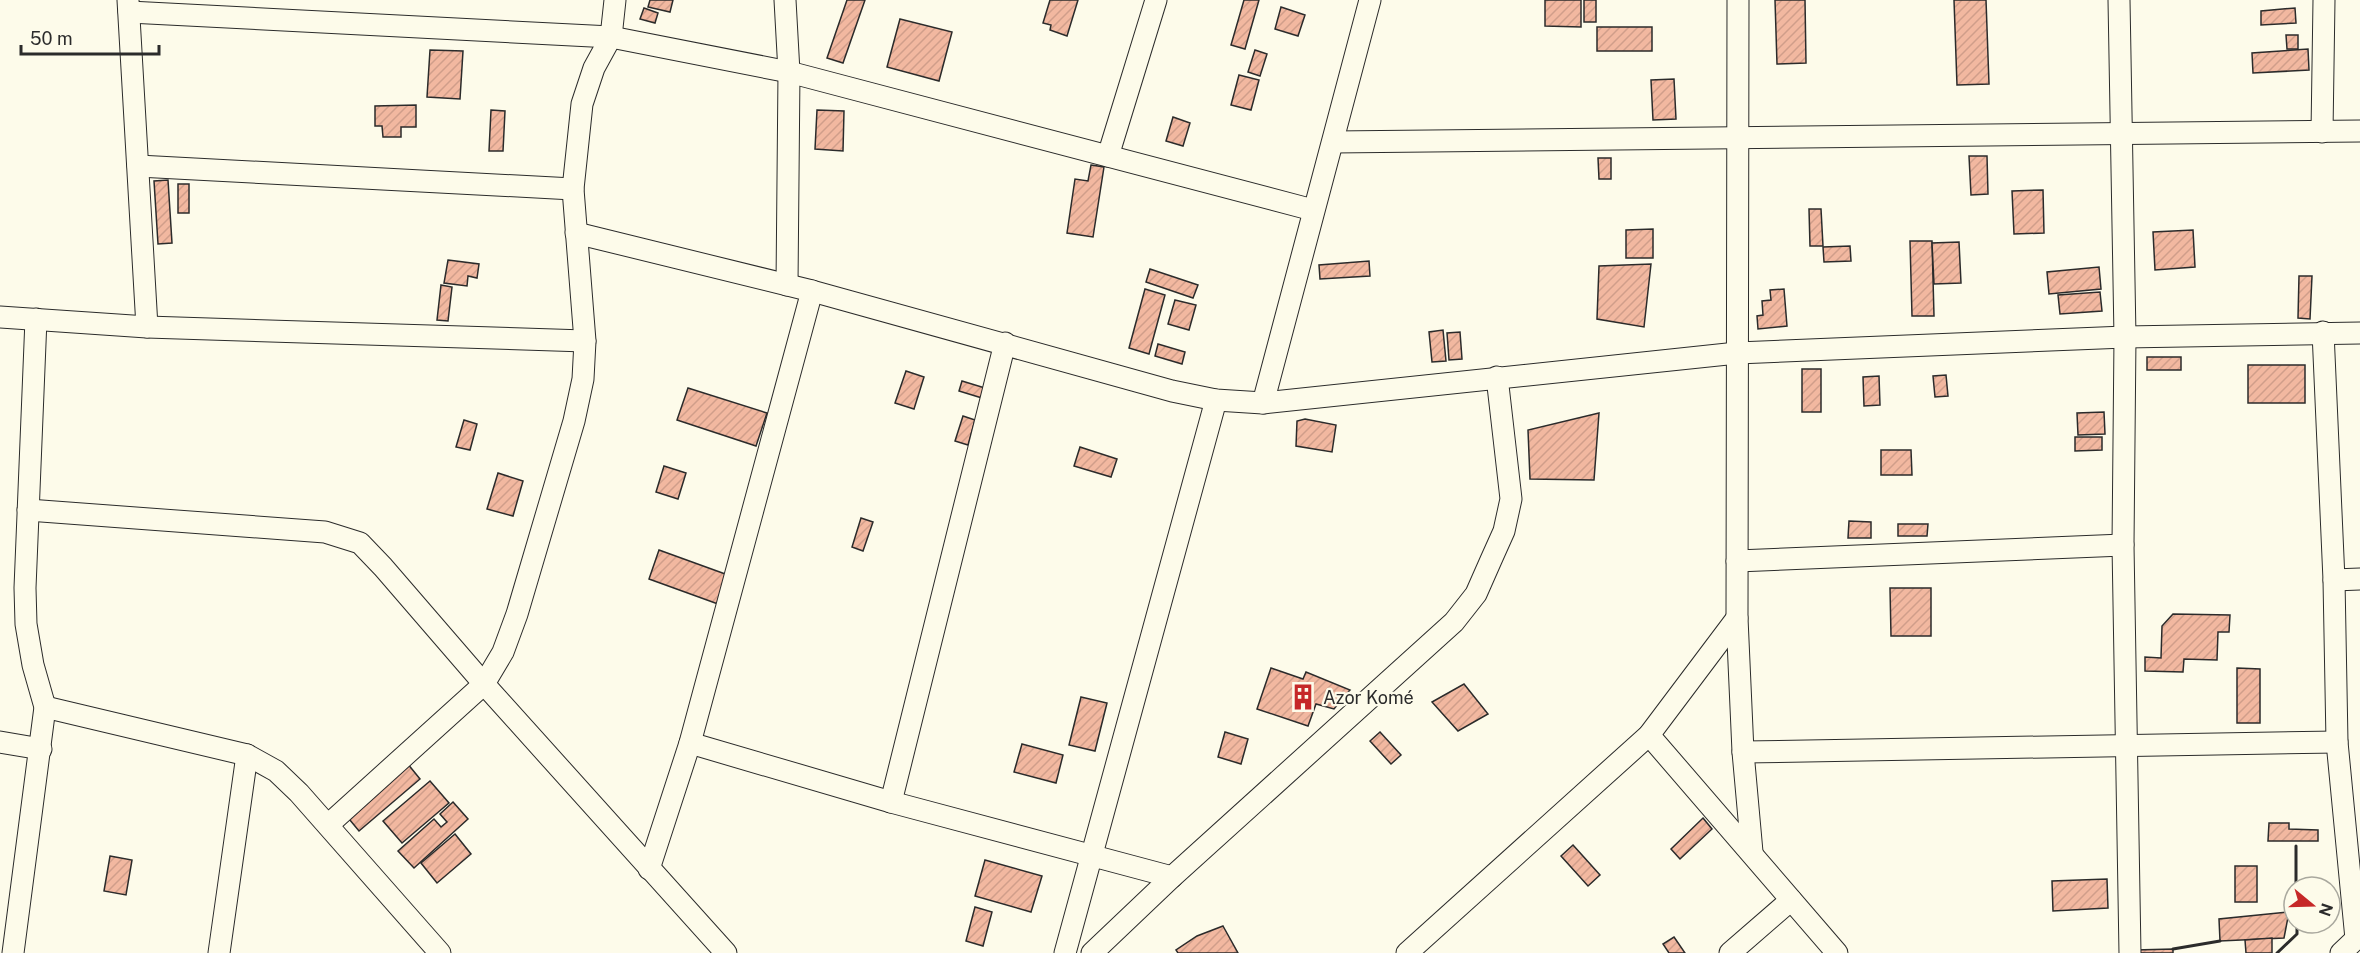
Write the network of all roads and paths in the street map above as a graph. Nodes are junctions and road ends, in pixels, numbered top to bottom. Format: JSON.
{"nodes":[{"id":1,"x":615,"y":0,"type":"edge"},
{"id":2,"x":785,"y":0,"type":"edge"},
{"id":3,"x":1156,"y":0,"type":"edge"},
{"id":4,"x":1370,"y":0,"type":"edge"},
{"id":5,"x":1738,"y":0,"type":"edge"},
{"id":6,"x":2119,"y":0,"type":"edge"},
{"id":7,"x":2324,"y":0,"type":"edge"},
{"id":8,"x":129,"y":6,"type":"edge"},
{"id":9,"x":611,"y":37,"type":"junction"},
{"id":10,"x":789,"y":72,"type":"junction"},
{"id":11,"x":2360,"y":131,"type":"edge"},
{"id":12,"x":2322,"y":132,"type":"junction"},
{"id":13,"x":2121,"y":134,"type":"junction"},
{"id":14,"x":1739,"y":137,"type":"junction"},
{"id":15,"x":1333,"y":142,"type":"junction"},
{"id":16,"x":1108,"y":156,"type":"junction"},
{"id":17,"x":138,"y":166,"type":"junction"},
{"id":18,"x":573,"y":189,"type":"junction"},
{"id":19,"x":1312,"y":210,"type":"junction"},
{"id":20,"x":576,"y":233,"type":"junction"},
{"id":21,"x":787,"y":285,"type":"junction"},
{"id":22,"x":812,"y":291,"type":"junction"},
{"id":23,"x":0,"y":317,"type":"edge"},
{"id":24,"x":36,"y":319,"type":"junction"},
{"id":25,"x":147,"y":327,"type":"junction"},
{"id":26,"x":2323,"y":332,"type":"junction"},
{"id":27,"x":2360,"y":333,"type":"edge"},
{"id":28,"x":2125,"y":337,"type":"junction"},
{"id":29,"x":585,"y":341,"type":"junction"},
{"id":30,"x":1005,"y":343,"type":"junction"},
{"id":31,"x":1737,"y":353,"type":"junction"},
{"id":32,"x":1497,"y":377,"type":"junction"},
{"id":33,"x":1216,"y":400,"type":"junction"},
{"id":34,"x":1263,"y":403,"type":"junction"},
{"id":35,"x":28,"y":510,"type":"junction"},
{"id":36,"x":2123,"y":545,"type":"junction"},
{"id":37,"x":1737,"y":561,"type":"junction"},
{"id":38,"x":2360,"y":579,"type":"edge"},
{"id":39,"x":2334,"y":580,"type":"junction"},
{"id":40,"x":1737,"y":618,"type":"junction"},
{"id":41,"x":484,"y":684,"type":"junction"},
{"id":42,"x":45,"y":707,"type":"junction"},
{"id":43,"x":1649,"y":735,"type":"junction"},
{"id":44,"x":0,"y":742,"type":"edge"},
{"id":45,"x":2337,"y":742,"type":"junction"},
{"id":46,"x":690,"y":743,"type":"junction"},
{"id":47,"x":2127,"y":746,"type":"junction"},
{"id":48,"x":41,"y":749,"type":"junction"},
{"id":49,"x":1743,"y":752,"type":"junction"},
{"id":50,"x":247,"y":755,"type":"junction"},
{"id":51,"x":891,"y":802,"type":"junction"},
{"id":52,"x":328,"y":825,"type":"junction"},
{"id":53,"x":1752,"y":852,"type":"junction"},
{"id":54,"x":1091,"y":857,"type":"junction"},
{"id":55,"x":649,"y":869,"type":"junction"},
{"id":56,"x":1172,"y":877,"type":"junction"},
{"id":57,"x":1791,"y":900,"type":"junction"},
{"id":58,"x":2352,"y":942,"type":"edge"},
{"id":59,"x":13,"y":953,"type":"edge"},
{"id":60,"x":219,"y":953,"type":"edge"},
{"id":61,"x":440,"y":953,"type":"edge"},
{"id":62,"x":726,"y":953,"type":"edge"},
{"id":63,"x":1065,"y":953,"type":"edge"},
{"id":64,"x":1092,"y":953,"type":"edge"},
{"id":65,"x":1407,"y":953,"type":"edge"},
{"id":66,"x":1730,"y":953,"type":"edge"},
{"id":67,"x":1837,"y":953,"type":"edge"},
{"id":68,"x":2130,"y":953,"type":"edge"}],
"edges":[{"from":1,"to":9,"type":"street"},
{"from":2,"to":10,"type":"street"},
{"from":3,"to":16,"type":"street"},
{"from":4,"to":15,"type":"street"},
{"from":5,"to":14,"type":"street"},
{"from":6,"to":13,"type":"street"},
{"from":7,"to":12,"type":"street"},
{"from":8,"to":9,"type":"street"},
{"from":8,"to":17,"type":"street"},
{"from":9,"to":10,"type":"street"},
{"from":9,"to":18,"type":"street"},
{"from":10,"to":16,"type":"street"},
{"from":10,"to":21,"type":"street"},
{"from":11,"to":12,"type":"street"},
{"from":12,"to":13,"type":"street"},
{"from":13,"to":14,"type":"street"},
{"from":13,"to":28,"type":"street"},
{"from":14,"to":15,"type":"street"},
{"from":14,"to":31,"type":"street"},
{"from":15,"to":19,"type":"street"},
{"from":16,"to":19,"type":"street"},
{"from":17,"to":18,"type":"street"},
{"from":17,"to":25,"type":"street"},
{"from":18,"to":20,"type":"street"},
{"from":19,"to":34,"type":"street"},
{"from":20,"to":21,"type":"street"},
{"from":20,"to":29,"type":"street"},
{"from":21,"to":22,"type":"street"},
{"from":22,"to":30,"type":"street"},
{"from":22,"to":46,"type":"street"},
{"from":23,"to":24,"type":"street"},
{"from":24,"to":25,"type":"street"},
{"from":24,"to":35,"type":"street"},
{"from":25,"to":29,"type":"street"},
{"from":26,"to":27,"type":"street"},
{"from":26,"to":28,"type":"street"},
{"from":26,"to":39,"type":"street"},
{"from":28,"to":31,"type":"street"},
{"from":28,"to":36,"type":"street"},
{"from":29,"to":41,"type":"street"},
{"from":30,"to":33,"type":"street"},
{"from":30,"to":51,"type":"street"},
{"from":31,"to":32,"type":"street"},
{"from":31,"to":37,"type":"street"},
{"from":32,"to":34,"type":"street"},
{"from":32,"to":56,"type":"street"},
{"from":33,"to":34,"type":"street"},
{"from":33,"to":54,"type":"street"},
{"from":35,"to":41,"type":"street"},
{"from":35,"to":42,"type":"street"},
{"from":36,"to":37,"type":"street"},
{"from":36,"to":47,"type":"street"},
{"from":37,"to":40,"type":"street"},
{"from":38,"to":39,"type":"street"},
{"from":39,"to":45,"type":"street"},
{"from":40,"to":43,"type":"street"},
{"from":40,"to":49,"type":"street"},
{"from":41,"to":52,"type":"street"},
{"from":41,"to":55,"type":"street"},
{"from":42,"to":48,"type":"street"},
{"from":42,"to":50,"type":"street"},
{"from":43,"to":53,"type":"street"},
{"from":43,"to":65,"type":"street"},
{"from":44,"to":48,"type":"street"},
{"from":45,"to":47,"type":"street"},
{"from":45,"to":58,"type":"street"},
{"from":46,"to":51,"type":"street"},
{"from":46,"to":55,"type":"street"},
{"from":47,"to":49,"type":"street"},
{"from":47,"to":68,"type":"street"},
{"from":48,"to":59,"type":"street"},
{"from":49,"to":53,"type":"street"},
{"from":50,"to":52,"type":"street"},
{"from":50,"to":60,"type":"street"},
{"from":51,"to":54,"type":"street"},
{"from":52,"to":61,"type":"street"},
{"from":53,"to":57,"type":"street"},
{"from":54,"to":56,"type":"street"},
{"from":54,"to":63,"type":"street"},
{"from":55,"to":62,"type":"street"},
{"from":56,"to":64,"type":"street"},
{"from":57,"to":66,"type":"street"},
{"from":57,"to":67,"type":"street"}]}
